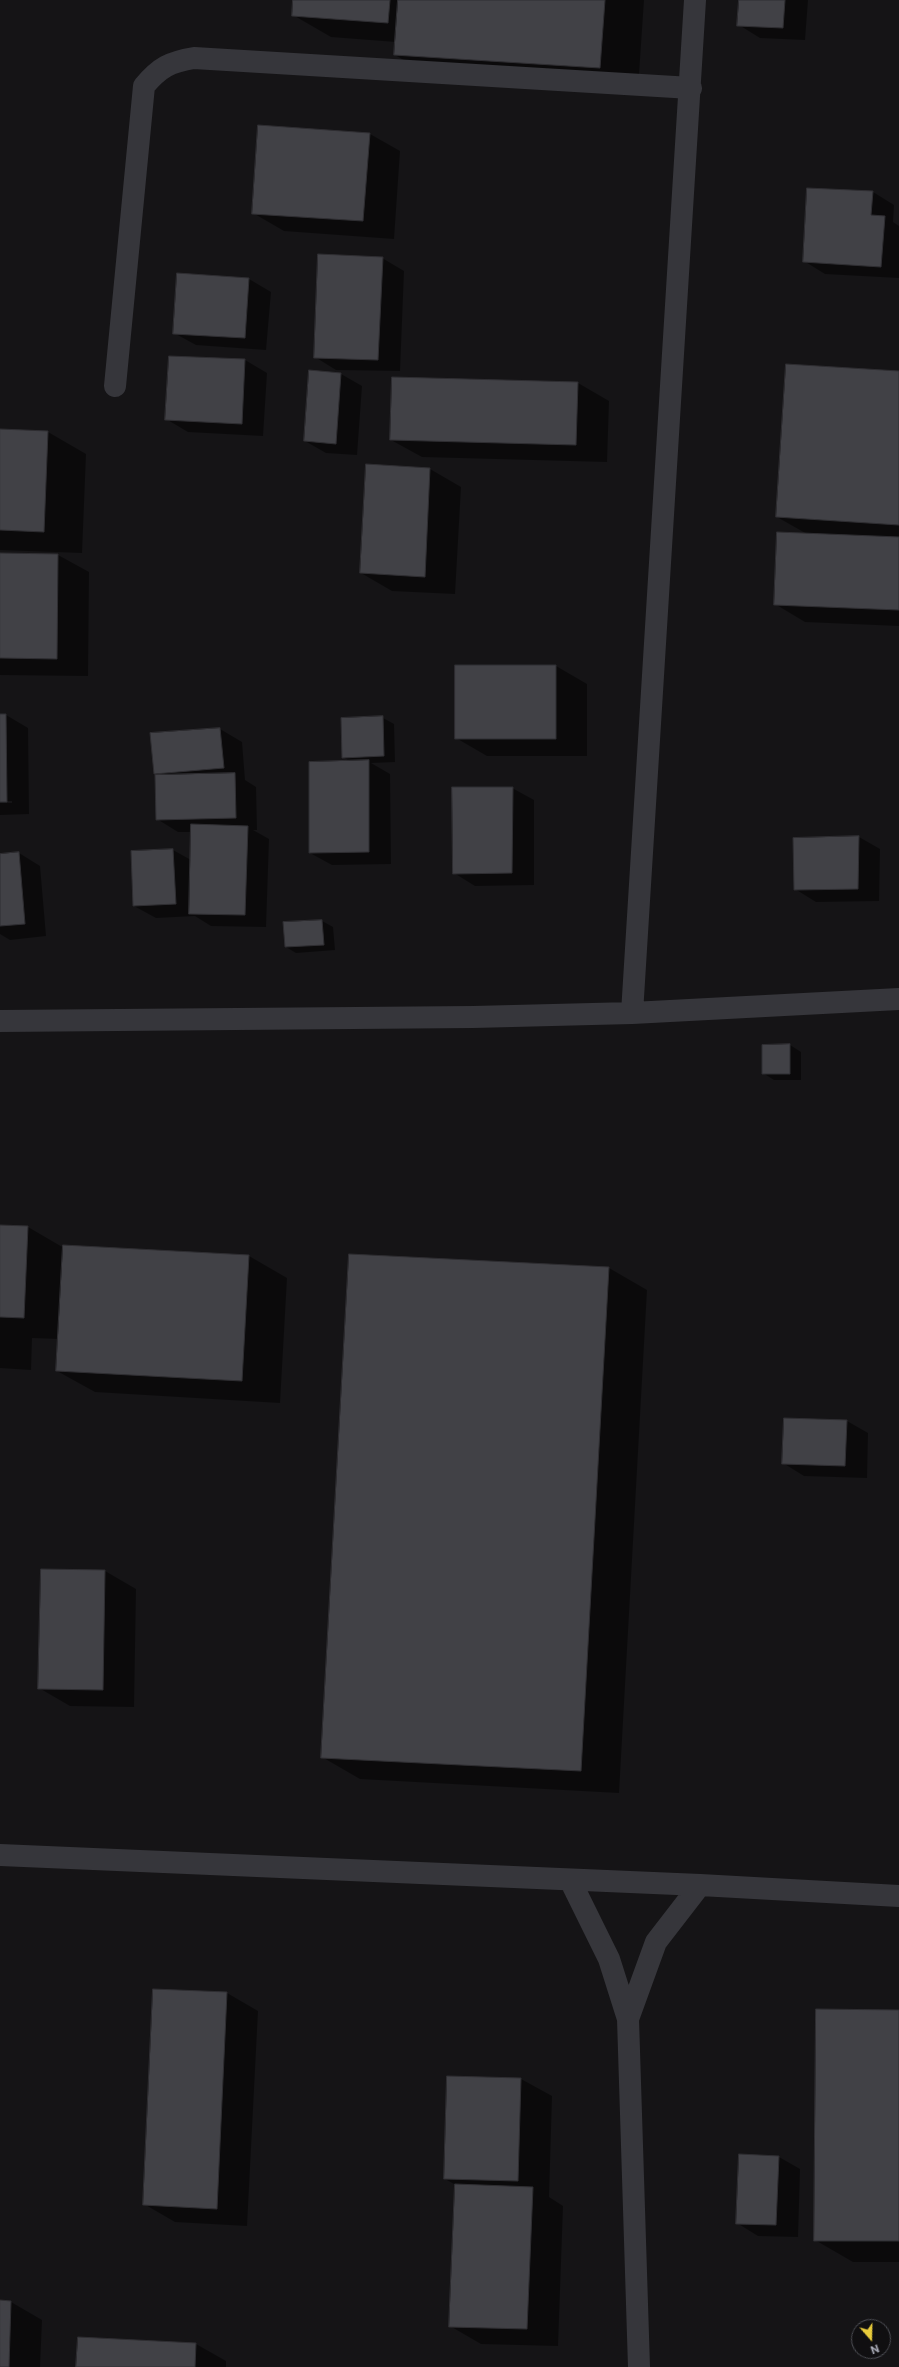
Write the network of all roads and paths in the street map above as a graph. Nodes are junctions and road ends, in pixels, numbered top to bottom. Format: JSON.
{"nodes":[{"id":1,"x":695,"y":0,"type":"edge"},
{"id":2,"x":691,"y":88,"type":"junction"},
{"id":3,"x":115,"y":386,"type":"dead end"},
{"id":4,"x":899,"y":999,"type":"edge"},
{"id":5,"x":632,"y":1013,"type":"junction"},
{"id":6,"x":0,"y":1021,"type":"edge"},
{"id":7,"x":0,"y":1855,"type":"edge"},
{"id":8,"x":570,"y":1880,"type":"junction"},
{"id":9,"x":700,"y":1885,"type":"junction"},
{"id":10,"x":899,"y":1896,"type":"edge"},
{"id":11,"x":628,"y":2019,"type":"junction"},
{"id":12,"x":639,"y":2367,"type":"edge"}],
"edges":[{"from":1,"to":2,"type":"street"},
{"from":2,"to":3,"type":"street"},
{"from":2,"to":5,"type":"street"},
{"from":4,"to":5,"type":"street"},
{"from":5,"to":6,"type":"street"},
{"from":7,"to":8,"type":"street"},
{"from":8,"to":9,"type":"street"},
{"from":8,"to":11,"type":"street"},
{"from":9,"to":10,"type":"street"},
{"from":9,"to":11,"type":"street"},
{"from":11,"to":12,"type":"street"}]}
